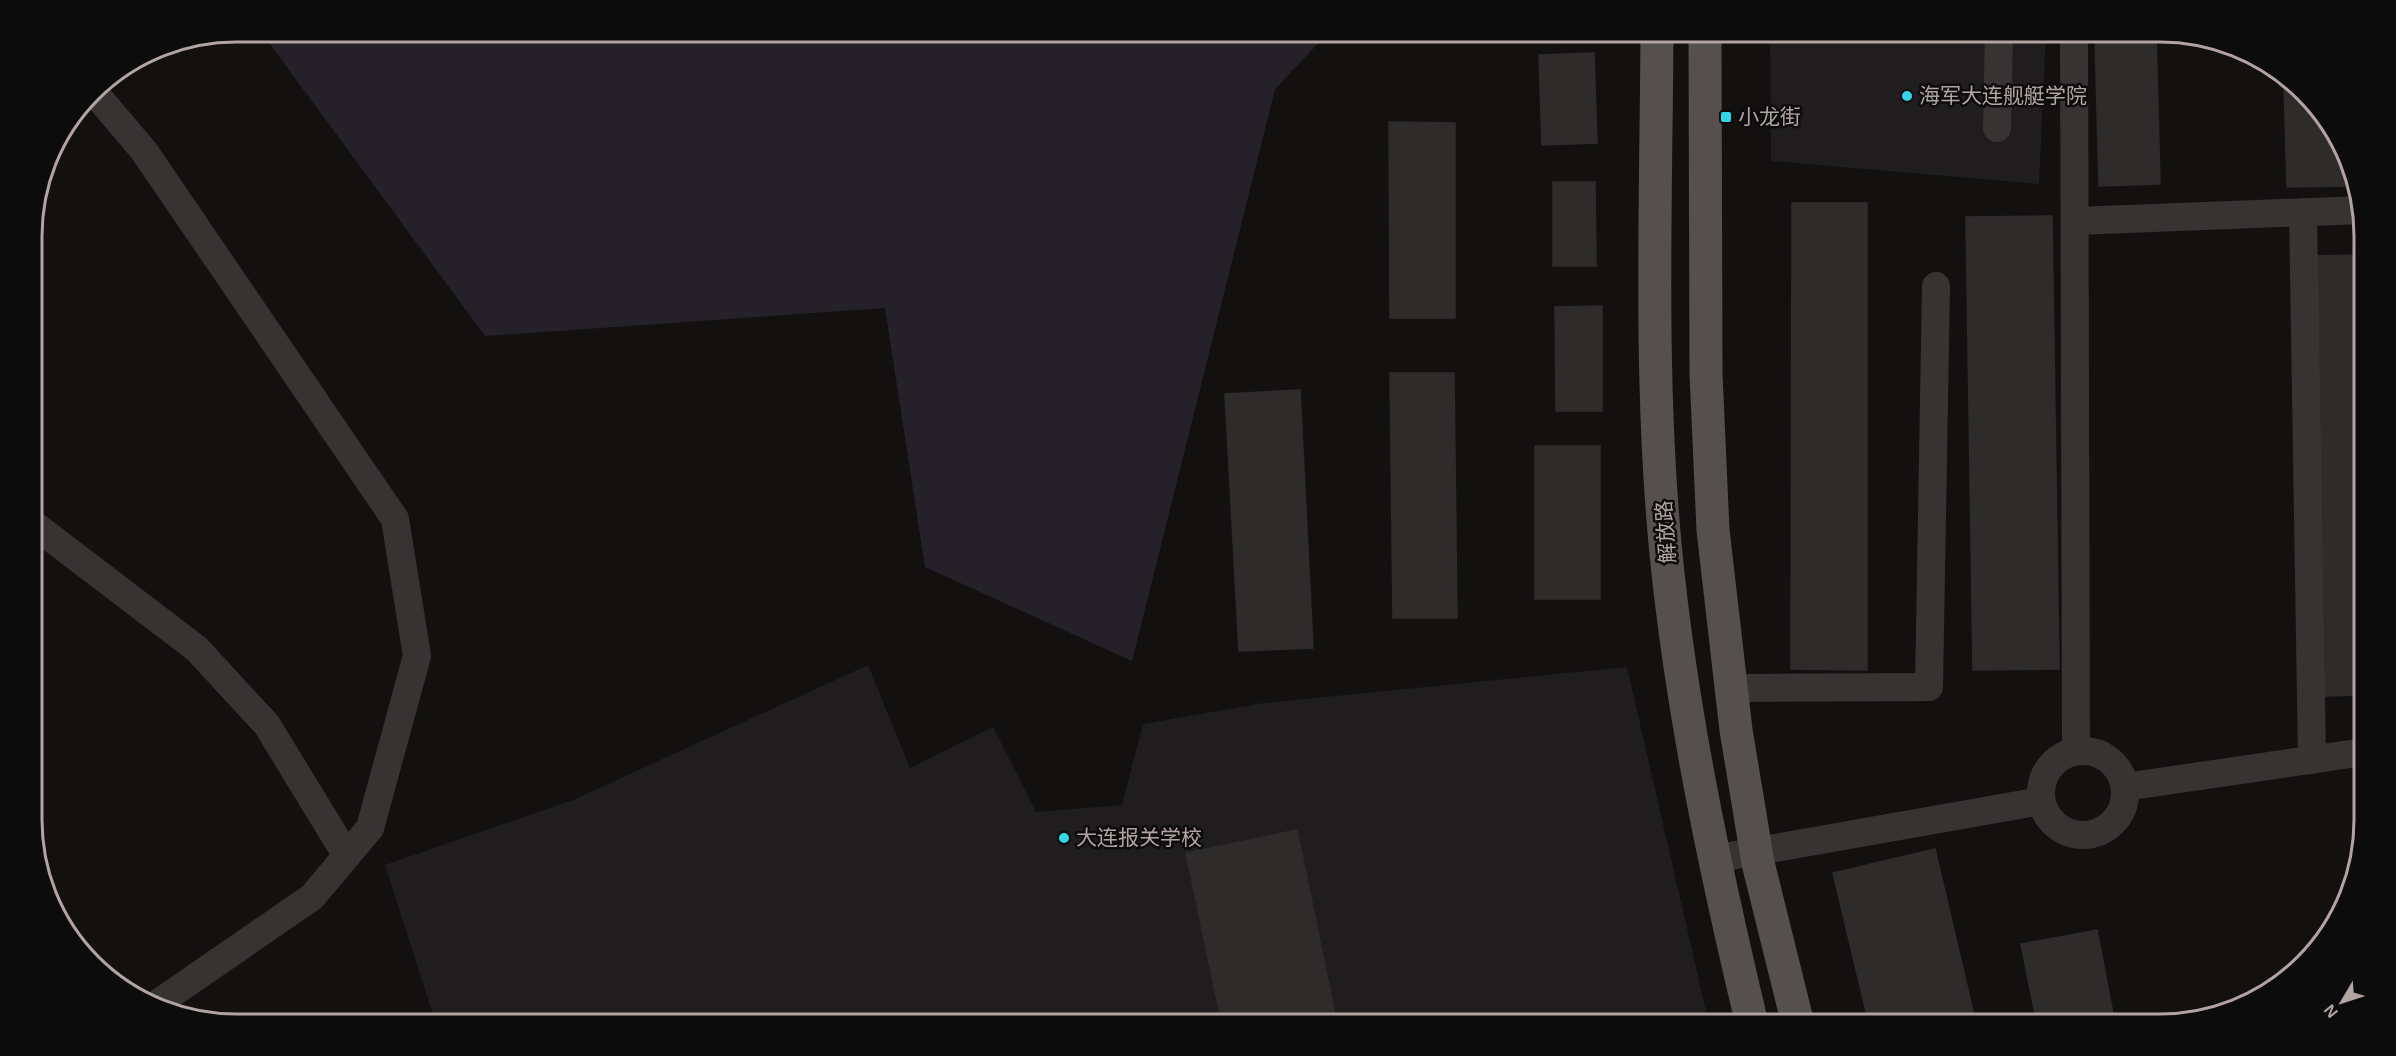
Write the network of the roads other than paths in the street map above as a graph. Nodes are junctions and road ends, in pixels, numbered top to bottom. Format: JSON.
{"nodes":[{"id":1,"x":1657,"y":42,"type":"edge"},
{"id":2,"x":1706,"y":42,"type":"edge"},
{"id":3,"x":1999,"y":42,"type":"edge"},
{"id":4,"x":2074,"y":42,"type":"edge"},
{"id":5,"x":99,"y":99,"type":"edge"},
{"id":6,"x":1997,"y":128,"type":"dead end"},
{"id":7,"x":2352,"y":210,"type":"edge"},
{"id":8,"x":2303,"y":212,"type":"junction"},
{"id":9,"x":2075,"y":221,"type":"junction"},
{"id":10,"x":1936,"y":286,"type":"dead end"},
{"id":11,"x":42,"y":531,"type":"edge"},
{"id":12,"x":1732,"y":688,"type":"junction"},
{"id":13,"x":2076,"y":751,"type":"junction"},
{"id":14,"x":2354,"y":754,"type":"edge"},
{"id":15,"x":2312,"y":760,"type":"junction"},
{"id":16,"x":2125,"y":787,"type":"junction"},
{"id":17,"x":2042,"y":801,"type":"junction"},
{"id":18,"x":1757,"y":851,"type":"junction"},
{"id":19,"x":346,"y":856,"type":"junction"},
{"id":20,"x":1713,"y":859,"type":"junction"},
{"id":21,"x":163,"y":1000,"type":"edge"},
{"id":22,"x":1750,"y":1014,"type":"edge"},
{"id":23,"x":1796,"y":1014,"type":"edge"}],
"edges":[{"from":1,"to":20,"type":"main road","name":"解放路"},
{"from":2,"to":12,"type":"main road"},
{"from":3,"to":6,"type":"street"},
{"from":4,"to":9,"type":"street"},
{"from":5,"to":19,"type":"street"},
{"from":7,"to":8,"type":"street"},
{"from":8,"to":9,"type":"street"},
{"from":8,"to":15,"type":"street"},
{"from":9,"to":13,"type":"street"},
{"from":10,"to":12,"type":"street"},
{"from":11,"to":19,"type":"street"},
{"from":12,"to":18,"type":"main road"},
{"from":13,"to":16,"type":"street"},
{"from":13,"to":17,"type":"street"},
{"from":14,"to":15,"type":"street"},
{"from":15,"to":16,"type":"street"},
{"from":16,"to":17,"type":"street"},
{"from":17,"to":18,"type":"street"},
{"from":18,"to":20,"type":"street"},
{"from":18,"to":23,"type":"main road"},
{"from":19,"to":21,"type":"street"},
{"from":20,"to":22,"type":"main road","name":"解放路"}]}
